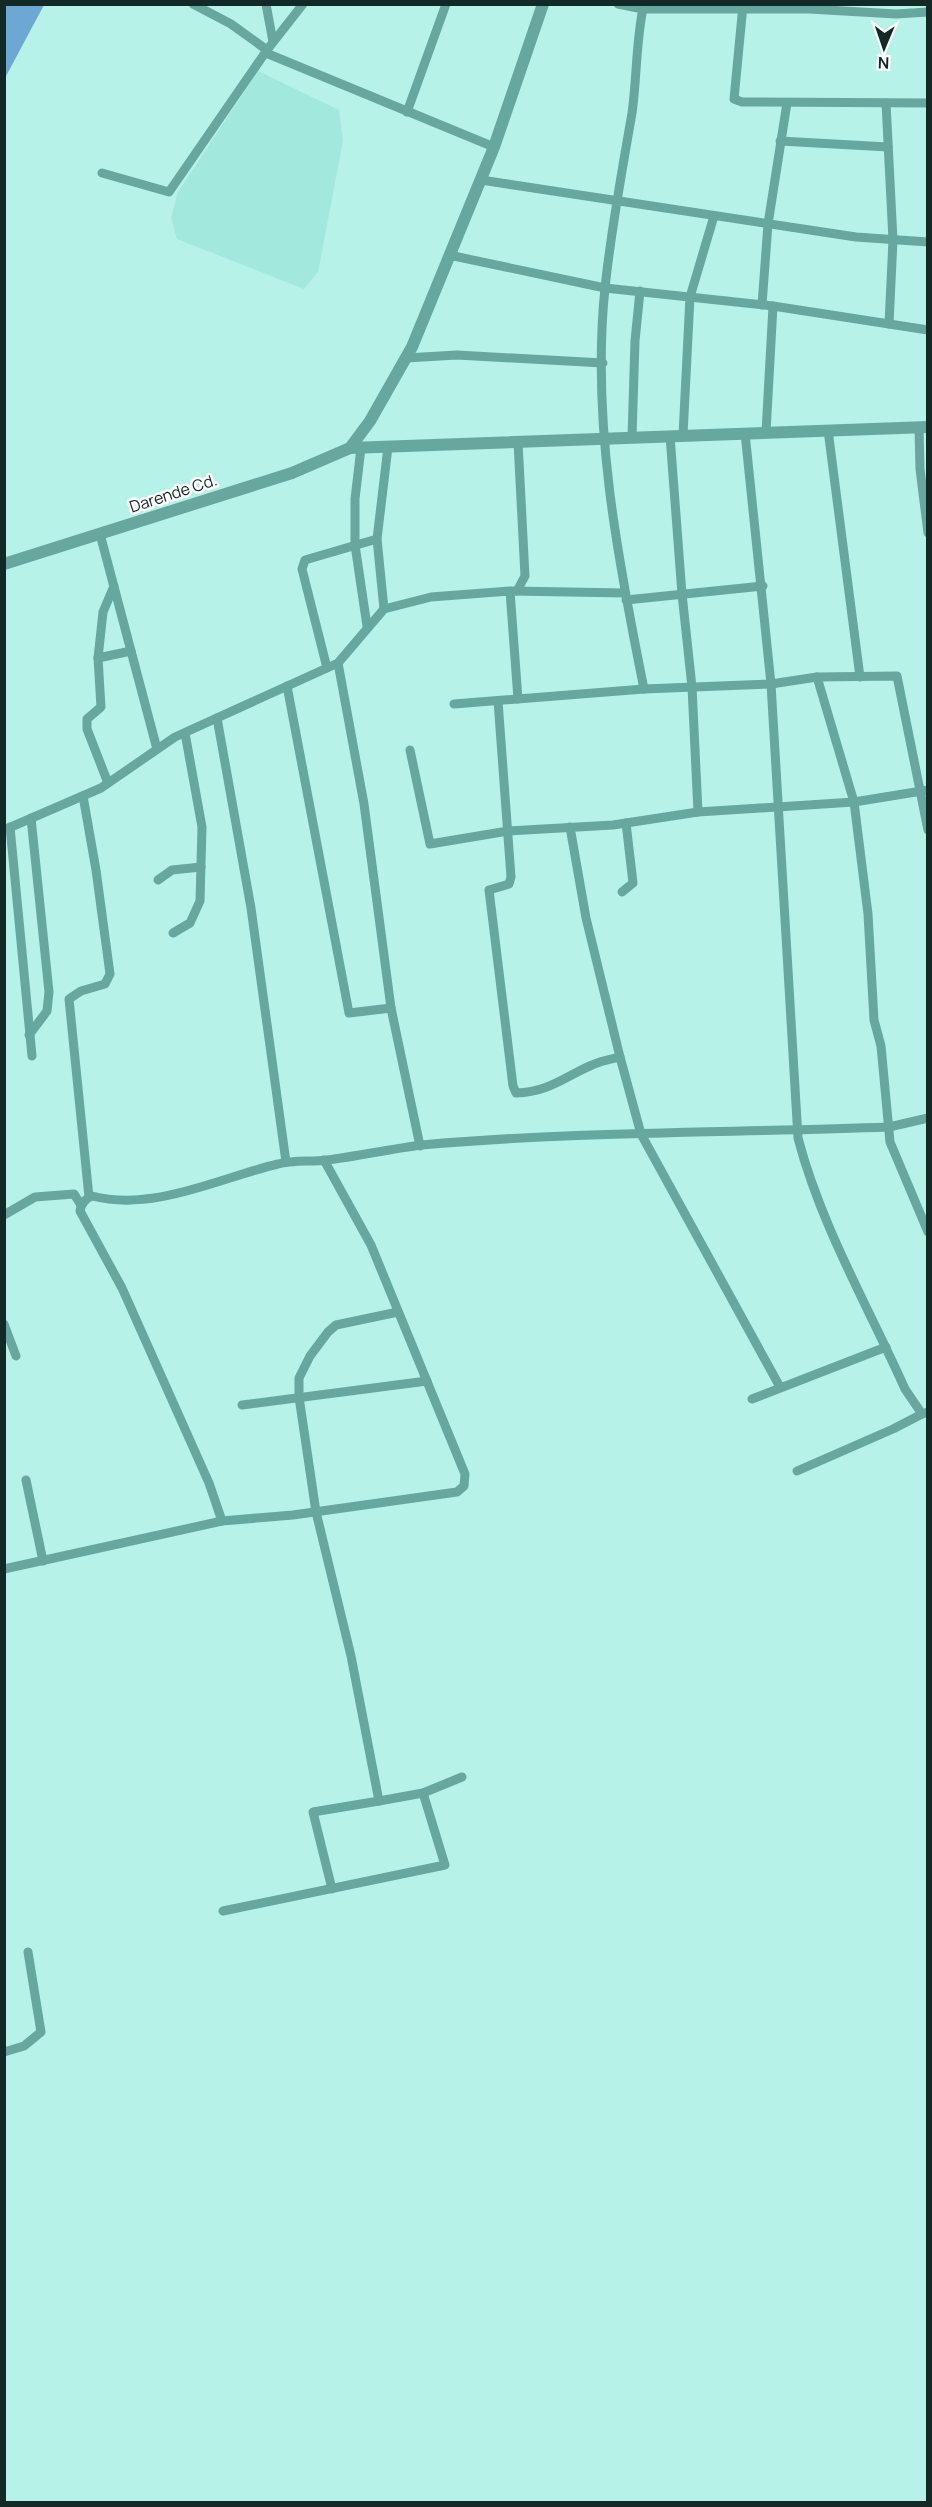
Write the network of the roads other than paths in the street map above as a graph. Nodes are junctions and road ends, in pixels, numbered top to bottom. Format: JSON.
{"nodes":[{"id":1,"x":193,"y":4,"type":"edge"},
{"id":2,"x":266,"y":4,"type":"edge"},
{"id":3,"x":303,"y":4,"type":"edge"},
{"id":4,"x":447,"y":4,"type":"edge"},
{"id":5,"x":543,"y":4,"type":"edge"},
{"id":6,"x":618,"y":4,"type":"edge"},
{"id":7,"x":643,"y":7,"type":"edge"},
{"id":8,"x":743,"y":7,"type":"edge"},
{"id":9,"x":896,"y":9,"type":"edge"},
{"id":10,"x":927,"y":12,"type":"edge"},
{"id":11,"x":273,"y":42,"type":"junction"},
{"id":12,"x":267,"y":52,"type":"junction"},
{"id":13,"x":787,"y":103,"type":"junction"},
{"id":14,"x":927,"y":103,"type":"edge"},
{"id":15,"x":886,"y":104,"type":"junction"},
{"id":16,"x":407,"y":112,"type":"junction"},
{"id":17,"x":780,"y":141,"type":"junction"},
{"id":18,"x":494,"y":147,"type":"junction"},
{"id":19,"x":888,"y":147,"type":"junction"},
{"id":20,"x":102,"y":172,"type":"dead end"},
{"id":21,"x":481,"y":180,"type":"junction"},
{"id":22,"x":618,"y":202,"type":"junction"},
{"id":23,"x":714,"y":216,"type":"junction"},
{"id":24,"x":768,"y":224,"type":"junction"},
{"id":25,"x":893,"y":240,"type":"junction"},
{"id":26,"x":927,"y":242,"type":"edge"},
{"id":27,"x":449,"y":255,"type":"junction"},
{"id":28,"x":605,"y":288,"type":"junction"},
{"id":29,"x":640,"y":291,"type":"junction"},
{"id":30,"x":690,"y":297,"type":"junction"},
{"id":31,"x":762,"y":305,"type":"junction"},
{"id":32,"x":773,"y":306,"type":"junction"},
{"id":33,"x":889,"y":324,"type":"junction"},
{"id":34,"x":927,"y":330,"type":"edge"},
{"id":35,"x":406,"y":358,"type":"junction"},
{"id":36,"x":603,"y":363,"type":"junction"},
{"id":37,"x":923,"y":427,"type":"edge"},
{"id":38,"x":828,"y":430,"type":"junction"},
{"id":39,"x":766,"y":432,"type":"junction"},
{"id":40,"x":745,"y":433,"type":"junction"},
{"id":41,"x":676,"y":436,"type":"junction"},
{"id":42,"x":632,"y":437,"type":"junction"},
{"id":43,"x":604,"y":438,"type":"junction"},
{"id":44,"x":518,"y":442,"type":"junction"},
{"id":45,"x":388,"y":447,"type":"junction"},
{"id":46,"x":356,"y":448,"type":"junction"},
{"id":47,"x":927,"y":533,"type":"edge"},
{"id":48,"x":100,"y":534,"type":"junction"},
{"id":49,"x":377,"y":539,"type":"junction"},
{"id":50,"x":355,"y":545,"type":"junction"},
{"id":51,"x":4,"y":564,"type":"edge"},
{"id":52,"x":114,"y":586,"type":"junction"},
{"id":53,"x":763,"y":586,"type":"junction"},
{"id":54,"x":513,"y":591,"type":"junction"},
{"id":55,"x":682,"y":594,"type":"junction"},
{"id":56,"x":625,"y":597,"type":"junction"},
{"id":57,"x":384,"y":609,"type":"junction"},
{"id":58,"x":367,"y":626,"type":"junction"},
{"id":59,"x":131,"y":651,"type":"junction"},
{"id":60,"x":98,"y":658,"type":"junction"},
{"id":61,"x":338,"y":663,"type":"junction"},
{"id":62,"x":327,"y":668,"type":"junction"},
{"id":63,"x":817,"y":677,"type":"junction"},
{"id":64,"x":860,"y":677,"type":"junction"},
{"id":65,"x":771,"y":684,"type":"junction"},
{"id":66,"x":287,"y":686,"type":"junction"},
{"id":67,"x":693,"y":687,"type":"junction"},
{"id":68,"x":644,"y":689,"type":"junction"},
{"id":69,"x":518,"y":699,"type":"junction"},
{"id":70,"x":498,"y":701,"type":"junction"},
{"id":71,"x":454,"y":704,"type":"dead end"},
{"id":72,"x":217,"y":718,"type":"junction"},
{"id":73,"x":185,"y":733,"type":"junction"},
{"id":74,"x":157,"y":749,"type":"junction"},
{"id":75,"x":411,"y":750,"type":"dead end"},
{"id":76,"x":108,"y":783,"type":"junction"},
{"id":77,"x":924,"y":791,"type":"edge"},
{"id":78,"x":83,"y":796,"type":"junction"},
{"id":79,"x":854,"y":802,"type":"junction"},
{"id":80,"x":777,"y":808,"type":"junction"},
{"id":81,"x":698,"y":812,"type":"junction"},
{"id":82,"x":31,"y":818,"type":"junction"},
{"id":83,"x":626,"y":823,"type":"junction"},
{"id":84,"x":570,"y":827,"type":"junction"},
{"id":85,"x":7,"y":828,"type":"edge"},
{"id":86,"x":927,"y":830,"type":"edge"},
{"id":87,"x":508,"y":831,"type":"junction"},
{"id":88,"x":201,"y":867,"type":"junction"},
{"id":89,"x":158,"y":880,"type":"dead end"},
{"id":90,"x":622,"y":892,"type":"dead end"},
{"id":91,"x":173,"y":933,"type":"dead end"},
{"id":92,"x":392,"y":1008,"type":"junction"},
{"id":93,"x":29,"y":1035,"type":"junction"},
{"id":94,"x":32,"y":1056,"type":"dead end"},
{"id":95,"x":620,"y":1057,"type":"junction"},
{"id":96,"x":927,"y":1118,"type":"edge"},
{"id":97,"x":889,"y":1127,"type":"junction"},
{"id":98,"x":799,"y":1130,"type":"junction"},
{"id":99,"x":641,"y":1134,"type":"junction"},
{"id":100,"x":420,"y":1146,"type":"junction"},
{"id":101,"x":324,"y":1160,"type":"junction"},
{"id":102,"x":286,"y":1162,"type":"junction"},
{"id":103,"x":88,"y":1197,"type":"junction"},
{"id":104,"x":81,"y":1205,"type":"junction"},
{"id":105,"x":4,"y":1215,"type":"edge"},
{"id":106,"x":927,"y":1232,"type":"edge"},
{"id":107,"x":398,"y":1312,"type":"junction"},
{"id":108,"x":4,"y":1323,"type":"edge"},
{"id":109,"x":886,"y":1347,"type":"junction"},
{"id":110,"x":16,"y":1356,"type":"dead end"},
{"id":111,"x":427,"y":1381,"type":"junction"},
{"id":112,"x":780,"y":1387,"type":"junction"},
{"id":113,"x":752,"y":1399,"type":"dead end"},
{"id":114,"x":299,"y":1400,"type":"junction"},
{"id":115,"x":242,"y":1406,"type":"dead end"},
{"id":116,"x":925,"y":1413,"type":"edge"},
{"id":117,"x":797,"y":1471,"type":"dead end"},
{"id":118,"x":26,"y":1480,"type":"dead end"},
{"id":119,"x":316,"y":1512,"type":"junction"},
{"id":120,"x":222,"y":1521,"type":"junction"},
{"id":121,"x":43,"y":1561,"type":"junction"},
{"id":122,"x":4,"y":1569,"type":"edge"},
{"id":123,"x":462,"y":1777,"type":"dead end"},
{"id":124,"x":423,"y":1793,"type":"junction"},
{"id":125,"x":379,"y":1801,"type":"junction"},
{"id":126,"x":332,"y":1889,"type":"junction"},
{"id":127,"x":223,"y":1911,"type":"dead end"},
{"id":128,"x":28,"y":1952,"type":"dead end"},
{"id":129,"x":4,"y":2052,"type":"edge"}],
"edges":[{"from":1,"to":12,"type":"street"},
{"from":2,"to":11,"type":"street"},
{"from":3,"to":11,"type":"street"},
{"from":4,"to":16,"type":"street"},
{"from":5,"to":18,"type":"street"},
{"from":6,"to":7,"type":"street"},
{"from":7,"to":8,"type":"street"},
{"from":7,"to":22,"type":"street"},
{"from":8,"to":9,"type":"street"},
{"from":8,"to":13,"type":"street"},
{"from":9,"to":10,"type":"street"},
{"from":11,"to":12,"type":"street"},
{"from":12,"to":16,"type":"street"},
{"from":12,"to":20,"type":"street"},
{"from":13,"to":15,"type":"street"},
{"from":13,"to":17,"type":"street"},
{"from":14,"to":15,"type":"street"},
{"from":15,"to":19,"type":"street"},
{"from":16,"to":18,"type":"street"},
{"from":17,"to":19,"type":"street"},
{"from":17,"to":24,"type":"street"},
{"from":18,"to":21,"type":"street"},
{"from":19,"to":25,"type":"street"},
{"from":21,"to":22,"type":"street"},
{"from":21,"to":27,"type":"street"},
{"from":22,"to":23,"type":"street"},
{"from":22,"to":28,"type":"street"},
{"from":23,"to":24,"type":"street"},
{"from":23,"to":30,"type":"street"},
{"from":24,"to":25,"type":"street"},
{"from":24,"to":31,"type":"street"},
{"from":25,"to":26,"type":"street"},
{"from":25,"to":33,"type":"street"},
{"from":27,"to":28,"type":"street"},
{"from":27,"to":35,"type":"street"},
{"from":28,"to":29,"type":"street"},
{"from":28,"to":36,"type":"street"},
{"from":29,"to":30,"type":"street"},
{"from":29,"to":42,"type":"street"},
{"from":30,"to":31,"type":"street"},
{"from":30,"to":41,"type":"street"},
{"from":31,"to":32,"type":"street"},
{"from":32,"to":33,"type":"street"},
{"from":32,"to":39,"type":"street"},
{"from":33,"to":34,"type":"street"},
{"from":35,"to":36,"type":"street"},
{"from":35,"to":46,"type":"street"},
{"from":36,"to":43,"type":"street"},
{"from":37,"to":38,"type":"street"},
{"from":37,"to":47,"type":"street"},
{"from":38,"to":39,"type":"street"},
{"from":38,"to":64,"type":"street"},
{"from":39,"to":40,"type":"street"},
{"from":40,"to":41,"type":"street"},
{"from":40,"to":53,"type":"street"},
{"from":41,"to":42,"type":"street"},
{"from":41,"to":55,"type":"street"},
{"from":42,"to":43,"type":"street"},
{"from":43,"to":44,"type":"street"},
{"from":43,"to":56,"type":"street"},
{"from":44,"to":45,"type":"street"},
{"from":44,"to":54,"type":"street"},
{"from":45,"to":46,"type":"street"},
{"from":45,"to":49,"type":"street"},
{"from":46,"to":48,"type":"street","name":"Darende Cd."},
{"from":46,"to":50,"type":"street"},
{"from":48,"to":51,"type":"street","name":"Darende Cd."},
{"from":48,"to":52,"type":"street"},
{"from":49,"to":50,"type":"street"},
{"from":49,"to":57,"type":"street"},
{"from":50,"to":58,"type":"street"},
{"from":50,"to":62,"type":"street"},
{"from":52,"to":59,"type":"street"},
{"from":52,"to":60,"type":"street"},
{"from":53,"to":55,"type":"street"},
{"from":53,"to":65,"type":"street"},
{"from":54,"to":56,"type":"street"},
{"from":54,"to":57,"type":"street"},
{"from":54,"to":69,"type":"street"},
{"from":55,"to":56,"type":"street"},
{"from":55,"to":67,"type":"street"},
{"from":56,"to":68,"type":"street"},
{"from":57,"to":58,"type":"street"},
{"from":58,"to":61,"type":"street"},
{"from":59,"to":60,"type":"street"},
{"from":59,"to":74,"type":"street"},
{"from":60,"to":76,"type":"street"},
{"from":61,"to":62,"type":"street"},
{"from":61,"to":92,"type":"street"},
{"from":62,"to":66,"type":"street"},
{"from":63,"to":64,"type":"street"},
{"from":63,"to":65,"type":"street"},
{"from":63,"to":79,"type":"street"},
{"from":64,"to":77,"type":"street"},
{"from":65,"to":67,"type":"street"},
{"from":65,"to":80,"type":"street"},
{"from":66,"to":72,"type":"street"},
{"from":66,"to":92,"type":"street"},
{"from":67,"to":68,"type":"street"},
{"from":67,"to":81,"type":"street"},
{"from":68,"to":69,"type":"street"},
{"from":69,"to":70,"type":"street"},
{"from":70,"to":71,"type":"street"},
{"from":70,"to":87,"type":"street"},
{"from":72,"to":73,"type":"street"},
{"from":72,"to":102,"type":"street"},
{"from":73,"to":74,"type":"street"},
{"from":73,"to":88,"type":"street"},
{"from":74,"to":76,"type":"street"},
{"from":75,"to":87,"type":"street"},
{"from":76,"to":78,"type":"street"},
{"from":77,"to":79,"type":"street"},
{"from":77,"to":86,"type":"street"},
{"from":78,"to":82,"type":"street"},
{"from":78,"to":103,"type":"street"},
{"from":79,"to":80,"type":"street"},
{"from":79,"to":97,"type":"street"},
{"from":80,"to":81,"type":"street"},
{"from":80,"to":98,"type":"street"},
{"from":81,"to":83,"type":"street"},
{"from":82,"to":85,"type":"street"},
{"from":82,"to":93,"type":"street"},
{"from":83,"to":84,"type":"street"},
{"from":83,"to":90,"type":"street"},
{"from":84,"to":87,"type":"street"},
{"from":84,"to":95,"type":"street"},
{"from":85,"to":93,"type":"street"},
{"from":87,"to":95,"type":"street"},
{"from":88,"to":89,"type":"street"},
{"from":88,"to":91,"type":"street"},
{"from":92,"to":100,"type":"street"},
{"from":93,"to":94,"type":"street"},
{"from":95,"to":99,"type":"street"},
{"from":96,"to":97,"type":"street"},
{"from":97,"to":98,"type":"street"},
{"from":97,"to":106,"type":"street"},
{"from":98,"to":99,"type":"street"},
{"from":98,"to":109,"type":"street"},
{"from":99,"to":100,"type":"street"},
{"from":99,"to":112,"type":"street"},
{"from":100,"to":101,"type":"street"},
{"from":101,"to":102,"type":"street"},
{"from":101,"to":107,"type":"street"},
{"from":102,"to":103,"type":"street"},
{"from":103,"to":104,"type":"street"},
{"from":104,"to":105,"type":"street"},
{"from":104,"to":120,"type":"street"},
{"from":107,"to":111,"type":"street"},
{"from":107,"to":114,"type":"street"},
{"from":108,"to":110,"type":"street"},
{"from":109,"to":112,"type":"street"},
{"from":109,"to":116,"type":"street"},
{"from":111,"to":114,"type":"street"},
{"from":111,"to":119,"type":"street"},
{"from":112,"to":113,"type":"street"},
{"from":114,"to":115,"type":"street"},
{"from":114,"to":119,"type":"street"},
{"from":116,"to":117,"type":"street"},
{"from":118,"to":121,"type":"street"},
{"from":119,"to":120,"type":"street"},
{"from":119,"to":125,"type":"street"},
{"from":120,"to":121,"type":"street"},
{"from":121,"to":122,"type":"street"},
{"from":123,"to":124,"type":"street"},
{"from":124,"to":125,"type":"street"},
{"from":124,"to":126,"type":"street"},
{"from":125,"to":126,"type":"street"},
{"from":126,"to":127,"type":"street"},
{"from":128,"to":129,"type":"street"}]}
